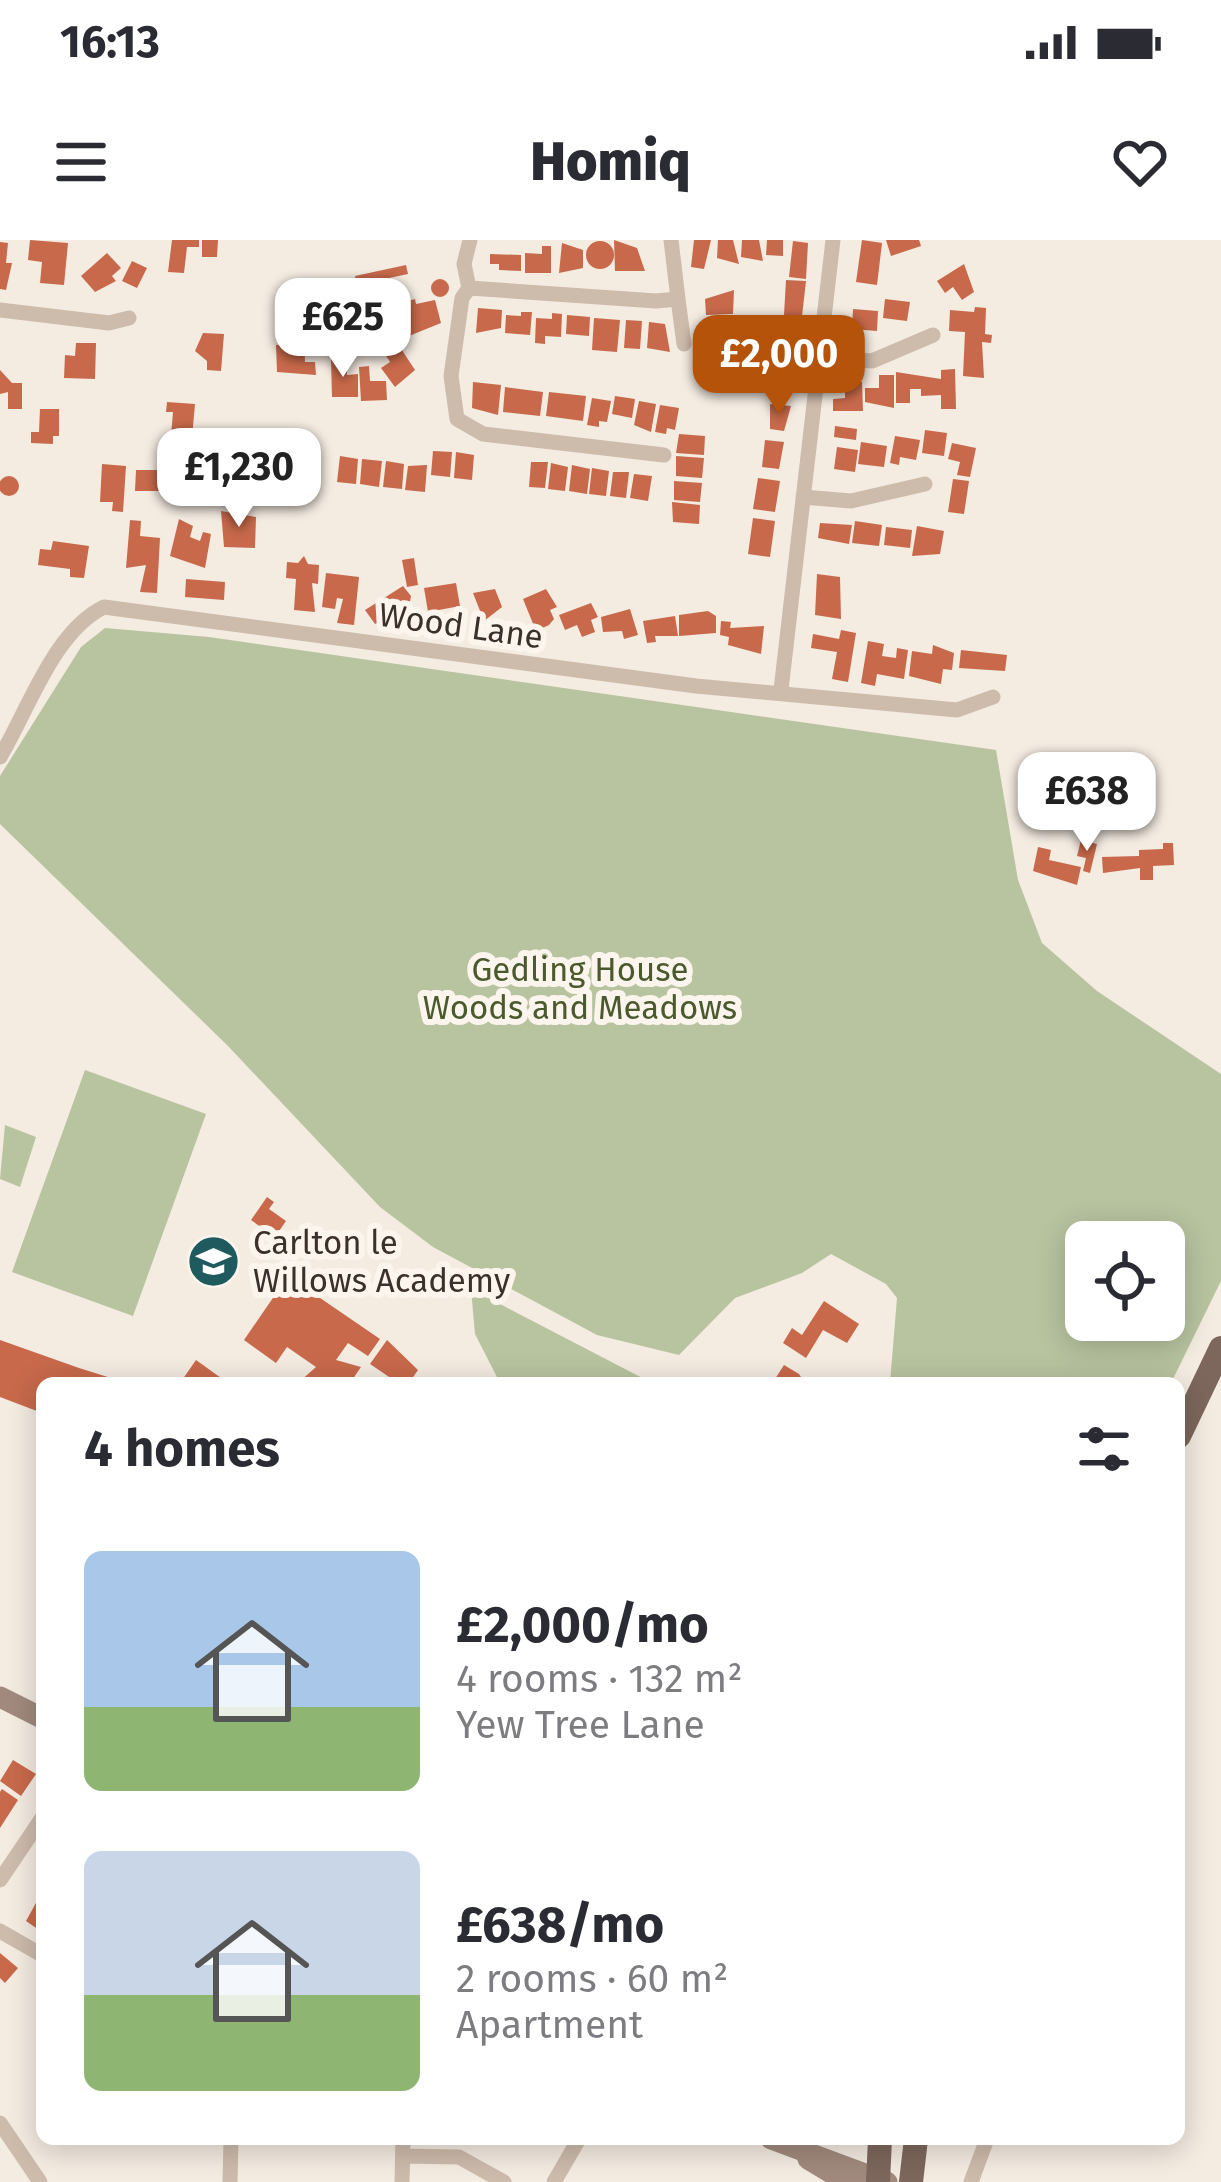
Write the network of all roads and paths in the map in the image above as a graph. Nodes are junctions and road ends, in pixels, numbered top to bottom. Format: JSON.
{"nodes":[{"id":1,"x":470,"y":240,"type":"edge"},
{"id":2,"x":670,"y":240,"type":"edge"},
{"id":3,"x":833,"y":240,"type":"edge"},
{"id":4,"x":469,"y":288,"type":"junction"},
{"id":5,"x":678,"y":299,"type":"junction"},
{"id":6,"x":0,"y":310,"type":"edge"},
{"id":7,"x":129,"y":318,"type":"dead end"},
{"id":8,"x":933,"y":335,"type":"dead end"},
{"id":9,"x":684,"y":344,"type":"dead end"},
{"id":10,"x":821,"y":357,"type":"junction"},
{"id":11,"x":619,"y":428,"type":"dead end"},
{"id":12,"x":616,"y":448,"type":"junction"},
{"id":13,"x":664,"y":454,"type":"dead end"},
{"id":14,"x":925,"y":484,"type":"dead end"},
{"id":15,"x":803,"y":497,"type":"junction"},
{"id":16,"x":781,"y":690,"type":"junction"},
{"id":17,"x":993,"y":698,"type":"dead end"},
{"id":18,"x":0,"y":757,"type":"edge"},
{"id":19,"x":1221,"y":1348,"type":"edge"},
{"id":20,"x":1185,"y":1423,"type":"edge"},
{"id":21,"x":0,"y":1697,"type":"edge"},
{"id":22,"x":36,"y":1715,"type":"edge"},
{"id":23,"x":36,"y":1827,"type":"edge"},
{"id":24,"x":0,"y":1880,"type":"edge"},
{"id":25,"x":0,"y":1931,"type":"edge"},
{"id":26,"x":36,"y":1952,"type":"edge"},
{"id":27,"x":0,"y":2122,"type":"edge"},
{"id":28,"x":231,"y":2145,"type":"edge"},
{"id":29,"x":576,"y":2145,"type":"edge"},
{"id":30,"x":784,"y":2145,"type":"edge"},
{"id":31,"x":787,"y":2145,"type":"edge"},
{"id":32,"x":880,"y":2145,"type":"edge"},
{"id":33,"x":915,"y":2145,"type":"edge"},
{"id":34,"x":985,"y":2145,"type":"edge"},
{"id":35,"x":403,"y":2147,"type":"edge"},
{"id":36,"x":881,"y":2180,"type":"edge"},
{"id":37,"x":40,"y":2182,"type":"edge"},
{"id":38,"x":230,"y":2182,"type":"edge"},
{"id":39,"x":402,"y":2182,"type":"edge"},
{"id":40,"x":504,"y":2182,"type":"edge"},
{"id":41,"x":554,"y":2182,"type":"edge"},
{"id":42,"x":846,"y":2182,"type":"edge"},
{"id":43,"x":911,"y":2182,"type":"edge"},
{"id":44,"x":970,"y":2182,"type":"edge"}],
"edges":[{"from":1,"to":4,"type":"street"},
{"from":2,"to":5,"type":"street"},
{"from":3,"to":10,"type":"street"},
{"from":4,"to":5,"type":"street"},
{"from":4,"to":12,"type":"street"},
{"from":5,"to":9,"type":"street"},
{"from":6,"to":7,"type":"street"},
{"from":8,"to":10,"type":"street"},
{"from":10,"to":15,"type":"street"},
{"from":11,"to":12,"type":"street"},
{"from":12,"to":13,"type":"street"},
{"from":14,"to":15,"type":"street"},
{"from":15,"to":16,"type":"street"},
{"from":16,"to":17,"type":"street","name":"Wood Lane"},
{"from":16,"to":18,"type":"street","name":"Wood Lane"},
{"from":19,"to":20,"type":"main road"},
{"from":21,"to":22,"type":"street"},
{"from":23,"to":24,"type":"street"},
{"from":25,"to":26,"type":"street"},
{"from":27,"to":37,"type":"street"},
{"from":28,"to":38,"type":"street"},
{"from":29,"to":41,"type":"street"},
{"from":30,"to":42,"type":"street"},
{"from":31,"to":36,"type":"street"},
{"from":32,"to":36,"type":"main road"},
{"from":33,"to":43,"type":"main road"},
{"from":34,"to":44,"type":"street"},
{"from":35,"to":39,"type":"street"},
{"from":35,"to":40,"type":"street"}]}
